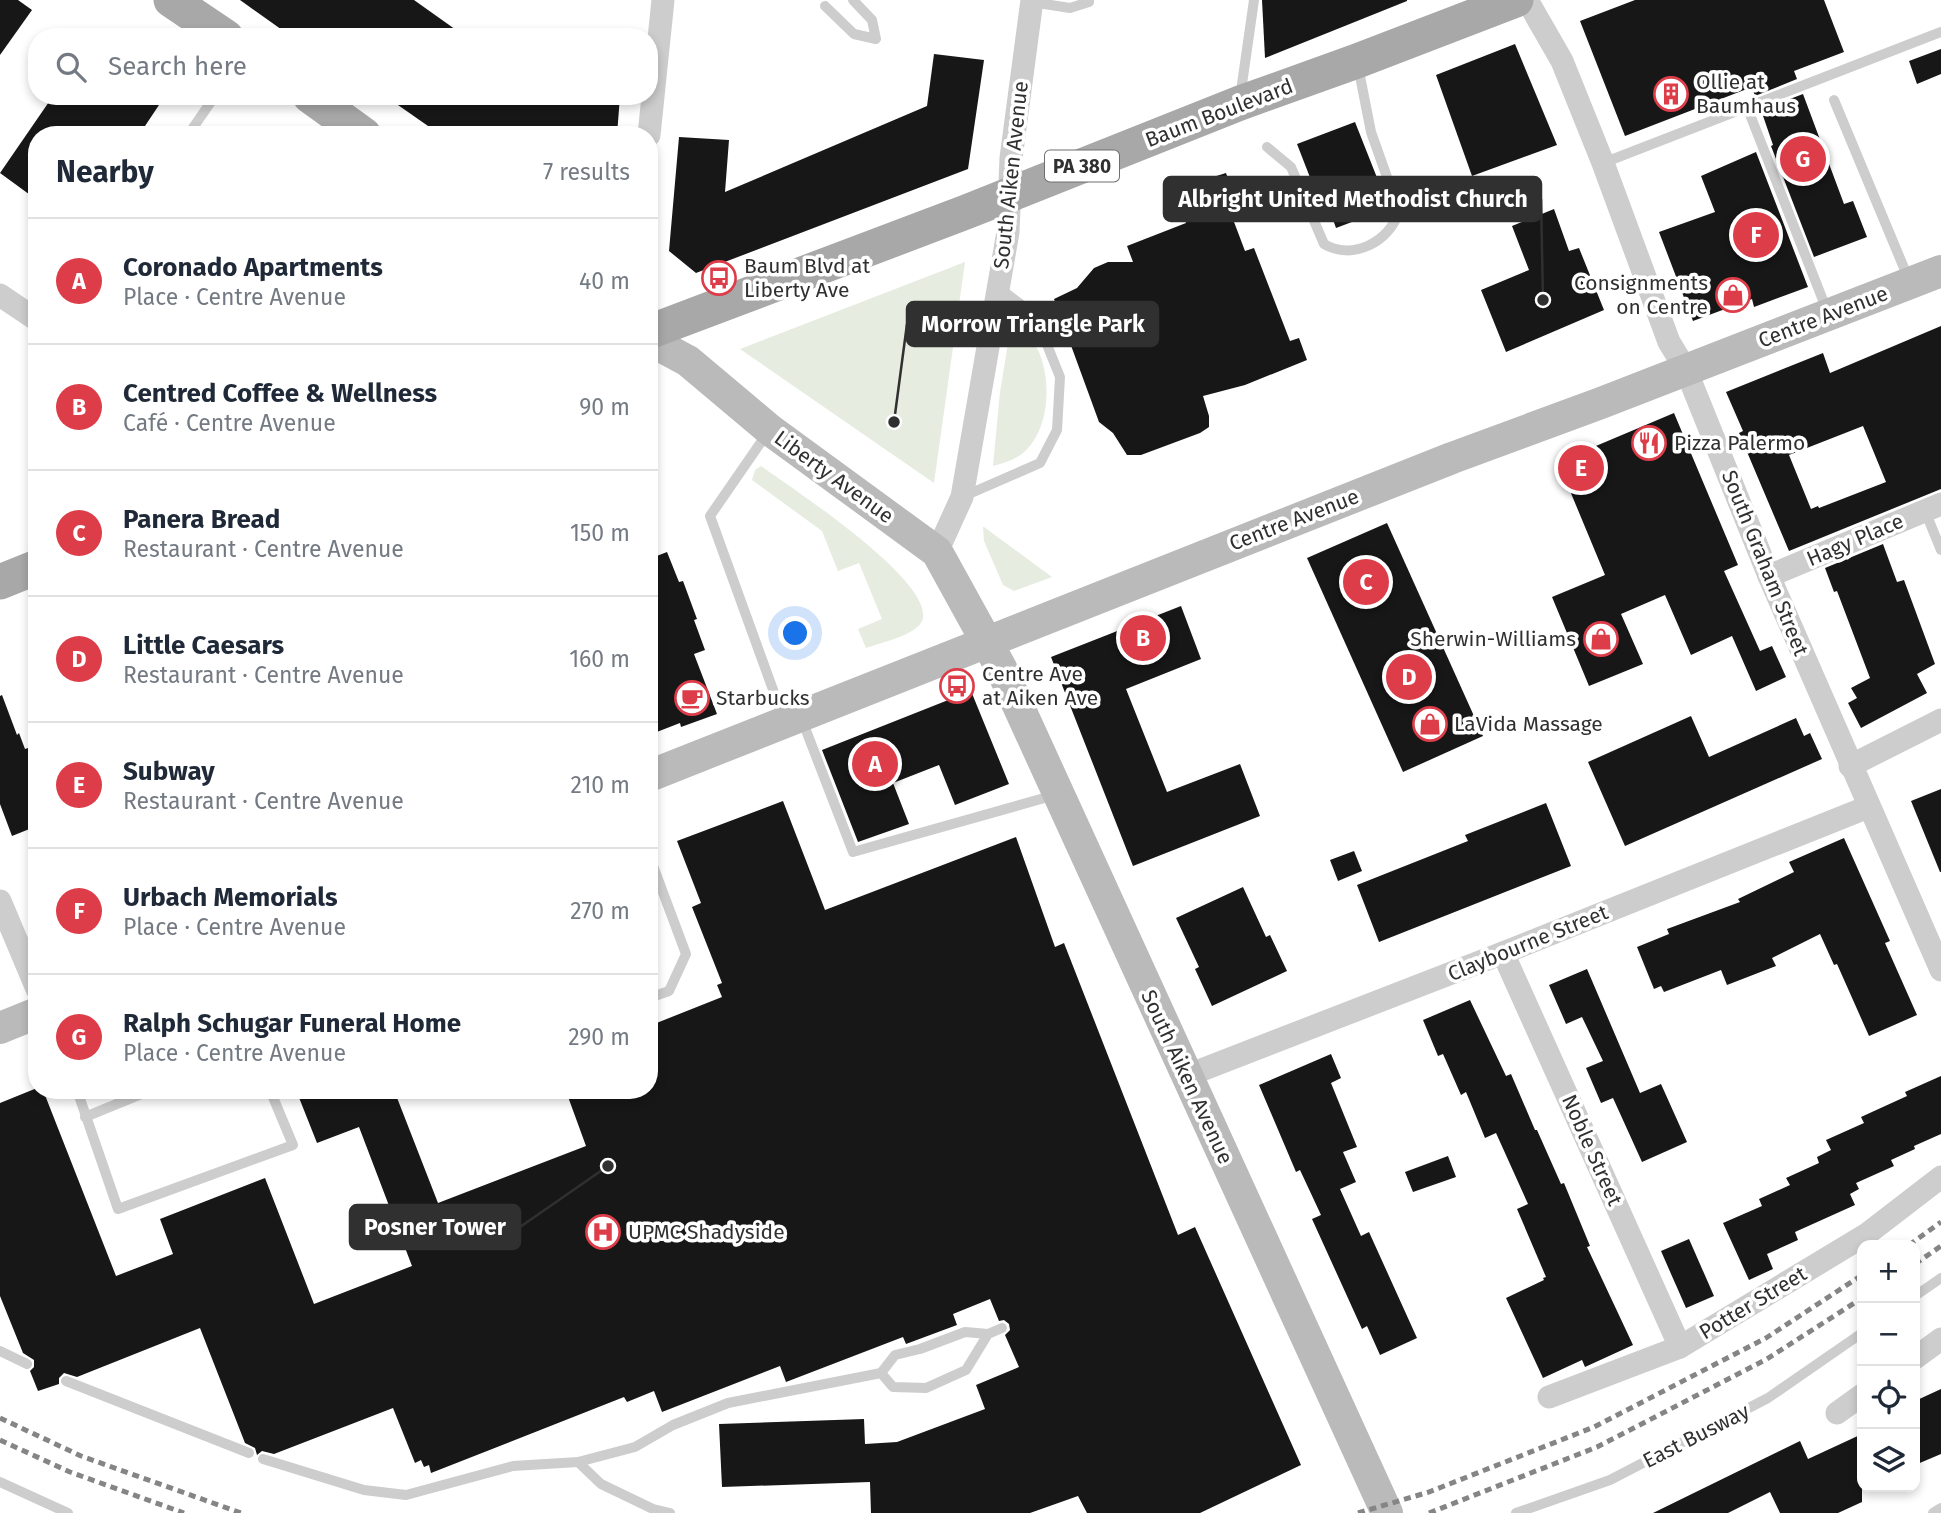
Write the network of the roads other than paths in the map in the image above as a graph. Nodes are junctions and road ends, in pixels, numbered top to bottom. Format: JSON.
{"nodes":[{"id":1,"x":663,"y":0,"type":"edge"},
{"id":2,"x":853,"y":0,"type":"edge"},
{"id":3,"x":1089,"y":0,"type":"edge"},
{"id":4,"x":1254,"y":0,"type":"edge"},
{"id":5,"x":1516,"y":0,"type":"edge"},
{"id":6,"x":1527,"y":0,"type":"edge"},
{"id":7,"x":1032,"y":1,"type":"edge"},
{"id":8,"x":186,"y":5,"type":"edge"},
{"id":9,"x":825,"y":6,"type":"dead end"},
{"id":10,"x":215,"y":28,"type":"edge"},
{"id":11,"x":1941,"y":32,"type":"edge"},
{"id":12,"x":658,"y":48,"type":"edge"},
{"id":13,"x":1357,"y":61,"type":"junction"},
{"id":14,"x":1833,"y":100,"type":"dead end"},
{"id":15,"x":1240,"y":103,"type":"junction"},
{"id":16,"x":209,"y":105,"type":"edge"},
{"id":17,"x":322,"y":105,"type":"edge"},
{"id":18,"x":652,"y":105,"type":"edge"},
{"id":19,"x":1746,"y":107,"type":"junction"},
{"id":20,"x":194,"y":126,"type":"edge"},
{"id":21,"x":351,"y":126,"type":"edge"},
{"id":22,"x":650,"y":126,"type":"edge"},
{"id":23,"x":1267,"y":147,"type":"dead end"},
{"id":24,"x":1603,"y":163,"type":"junction"},
{"id":25,"x":1010,"y":194,"type":"junction"},
{"id":26,"x":1941,"y":271,"type":"edge"},
{"id":27,"x":1910,"y":283,"type":"junction"},
{"id":28,"x":998,"y":287,"type":"junction"},
{"id":29,"x":0,"y":295,"type":"edge"},
{"id":30,"x":28,"y":314,"type":"edge"},
{"id":31,"x":1829,"y":315,"type":"junction"},
{"id":32,"x":658,"y":329,"type":"edge"},
{"id":33,"x":658,"y":345,"type":"edge"},
{"id":34,"x":1686,"y":370,"type":"junction"},
{"id":35,"x":770,"y":430,"type":"junction"},
{"id":36,"x":962,"y":497,"type":"junction"},
{"id":37,"x":1933,"y":507,"type":"edge"},
{"id":38,"x":1941,"y":550,"type":"edge"},
{"id":39,"x":937,"y":552,"type":"junction"},
{"id":40,"x":1769,"y":576,"type":"junction"},
{"id":41,"x":988,"y":641,"type":"junction"},
{"id":42,"x":793,"y":719,"type":"junction"},
{"id":43,"x":1941,"y":720,"type":"edge"},
{"id":44,"x":1850,"y":765,"type":"junction"},
{"id":45,"x":658,"y":772,"type":"edge"},
{"id":46,"x":1058,"y":794,"type":"junction"},
{"id":47,"x":1868,"y":807,"type":"junction"},
{"id":48,"x":658,"y":879,"type":"edge"},
{"id":49,"x":0,"y":901,"type":"edge"},
{"id":50,"x":1503,"y":953,"type":"junction"},
{"id":51,"x":28,"y":968,"type":"edge"},
{"id":52,"x":1941,"y":970,"type":"edge"},
{"id":53,"x":658,"y":994,"type":"edge"},
{"id":54,"x":28,"y":1017,"type":"edge"},
{"id":55,"x":0,"y":1028,"type":"edge"},
{"id":56,"x":1186,"y":1076,"type":"junction"},
{"id":57,"x":80,"y":1099,"type":"edge"},
{"id":58,"x":129,"y":1099,"type":"edge"},
{"id":59,"x":274,"y":1099,"type":"edge"},
{"id":60,"x":85,"y":1117,"type":"junction"},
{"id":61,"x":1941,"y":1177,"type":"edge"},
{"id":62,"x":1941,"y":1278,"type":"edge"},
{"id":63,"x":1920,"y":1293,"type":"edge"},
{"id":64,"x":1002,"y":1328,"type":"dead end"},
{"id":65,"x":988,"y":1334,"type":"junction"},
{"id":66,"x":1857,"y":1336,"type":"edge"},
{"id":67,"x":1941,"y":1339,"type":"edge"},
{"id":68,"x":1680,"y":1347,"type":"junction"},
{"id":69,"x":0,"y":1351,"type":"edge"},
{"id":70,"x":1920,"y":1354,"type":"edge"},
{"id":71,"x":27,"y":1364,"type":"dead end"},
{"id":72,"x":881,"y":1373,"type":"junction"},
{"id":73,"x":65,"y":1381,"type":"dead end"},
{"id":74,"x":1549,"y":1397,"type":"dead end"},
{"id":75,"x":1857,"y":1399,"type":"edge"},
{"id":76,"x":1837,"y":1413,"type":"dead end"},
{"id":77,"x":249,"y":1453,"type":"dead end"},
{"id":78,"x":262,"y":1459,"type":"dead end"},
{"id":79,"x":578,"y":1462,"type":"junction"},
{"id":80,"x":0,"y":1482,"type":"edge"},
{"id":81,"x":1941,"y":1508,"type":"edge"},
{"id":82,"x":68,"y":1513,"type":"edge"},
{"id":83,"x":670,"y":1513,"type":"edge"},
{"id":84,"x":1387,"y":1513,"type":"edge"},
{"id":85,"x":1516,"y":1513,"type":"edge"},
{"id":86,"x":1933,"y":1513,"type":"edge"}],
"edges":[{"from":1,"to":12,"type":"street"},
{"from":2,"to":9,"type":"lane"},
{"from":3,"to":7,"type":"lane"},
{"from":4,"to":15,"type":"lane"},
{"from":5,"to":13,"type":"main road","name":"Baum Boulevard","number":"PA 380"},
{"from":6,"to":24,"type":"street","name":"South Graham Street"},
{"from":7,"to":25,"type":"street","name":"South Aiken Avenue"},
{"from":8,"to":10,"type":"main road"},
{"from":11,"to":19,"type":"lane"},
{"from":13,"to":15,"type":"main road","name":"Baum Boulevard","number":"PA 380"},
{"from":13,"to":23,"type":"lane"},
{"from":14,"to":27,"type":"lane"},
{"from":15,"to":25,"type":"main road","name":"Baum Boulevard","number":"PA 380"},
{"from":16,"to":20,"type":"lane"},
{"from":17,"to":21,"type":"main road"},
{"from":18,"to":22,"type":"street"},
{"from":19,"to":24,"type":"lane"},
{"from":19,"to":31,"type":"lane"},
{"from":24,"to":34,"type":"street","name":"South Graham Street"},
{"from":25,"to":28,"type":"street","name":"South Aiken Avenue"},
{"from":25,"to":32,"type":"main road","name":"Baum Boulevard","number":"PA 380"},
{"from":26,"to":27,"type":"main road","name":"Centre Avenue"},
{"from":27,"to":31,"type":"main road","name":"Centre Avenue"},
{"from":28,"to":36,"type":"street","name":"South Aiken Avenue"},
{"from":28,"to":36,"type":"lane"},
{"from":29,"to":30,"type":"street"},
{"from":31,"to":34,"type":"main road","name":"Centre Avenue"},
{"from":33,"to":35,"type":"main road","name":"Liberty Avenue"},
{"from":34,"to":40,"type":"street","name":"South Graham Street"},
{"from":34,"to":41,"type":"main road","name":"Centre Avenue"},
{"from":35,"to":39,"type":"main road","name":"Liberty Avenue"},
{"from":35,"to":42,"type":"lane"},
{"from":36,"to":39,"type":"street","name":"South Aiken Avenue"},
{"from":37,"to":38,"type":"lane"},
{"from":37,"to":40,"type":"street","name":"Hagy Place"},
{"from":39,"to":41,"type":"main road","name":"Liberty Avenue"},
{"from":40,"to":44,"type":"street","name":"South Graham Street"},
{"from":41,"to":42,"type":"main road","name":"Centre Avenue"},
{"from":41,"to":46,"type":"main road","name":"South Aiken Avenue"},
{"from":42,"to":45,"type":"main road","name":"Centre Avenue"},
{"from":42,"to":46,"type":"lane"},
{"from":43,"to":44,"type":"street"},
{"from":44,"to":47,"type":"street","name":"South Graham Street"},
{"from":46,"to":56,"type":"main road","name":"South Aiken Avenue"},
{"from":47,"to":50,"type":"street","name":"Claybourne Street"},
{"from":47,"to":52,"type":"street","name":"South Graham Street"},
{"from":48,"to":53,"type":"lane"},
{"from":49,"to":51,"type":"street"},
{"from":50,"to":56,"type":"street","name":"Claybourne Street"},
{"from":50,"to":68,"type":"street","name":"Noble Street"},
{"from":54,"to":55,"type":"main road"},
{"from":56,"to":84,"type":"main road","name":"South Aiken Avenue"},
{"from":57,"to":60,"type":"lane"},
{"from":58,"to":60,"type":"lane"},
{"from":59,"to":60,"type":"lane"},
{"from":61,"to":68,"type":"street","name":"Potter Street"},
{"from":62,"to":63,"type":"lane"},
{"from":64,"to":65,"type":"lane"},
{"from":65,"to":72,"type":"lane"},
{"from":65,"to":72,"type":"lane"},
{"from":66,"to":85,"type":"lane","name":"East Busway"},
{"from":67,"to":70,"type":"street"},
{"from":68,"to":74,"type":"street","name":"Potter Street"},
{"from":69,"to":71,"type":"lane"},
{"from":72,"to":79,"type":"lane"},
{"from":73,"to":77,"type":"lane"},
{"from":75,"to":76,"type":"street"},
{"from":78,"to":79,"type":"lane"},
{"from":79,"to":83,"type":"lane"},
{"from":80,"to":82,"type":"lane"},
{"from":81,"to":86,"type":"lane"}]}
